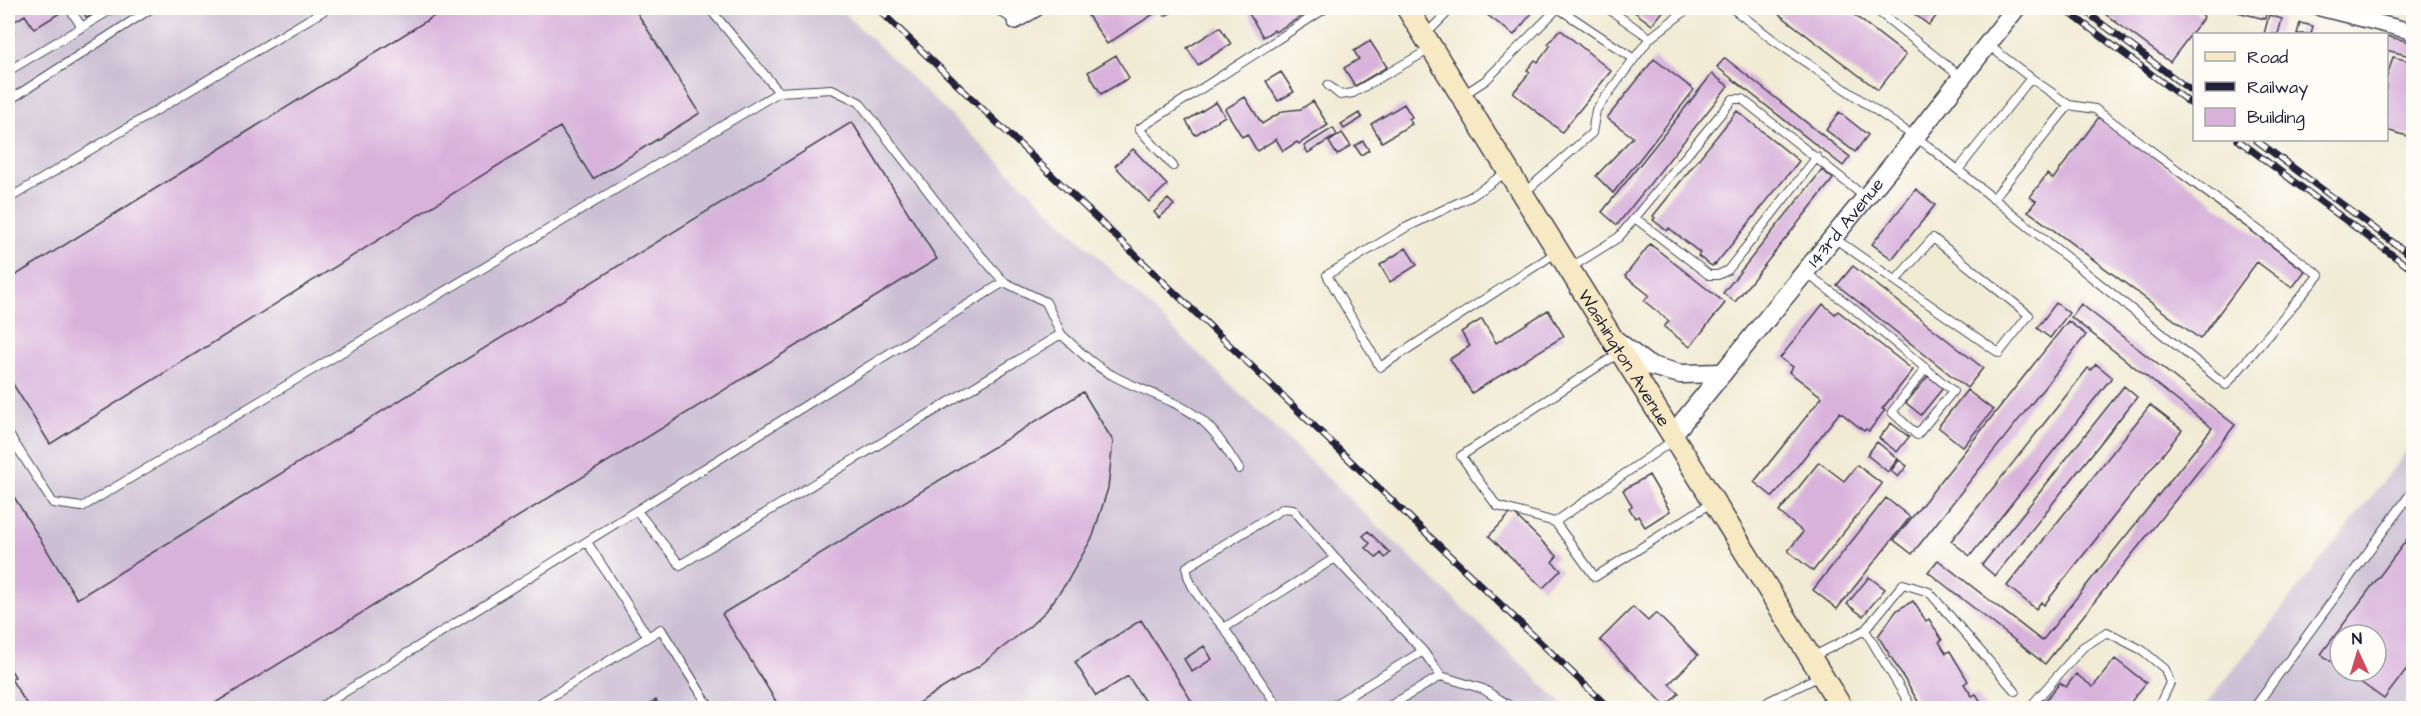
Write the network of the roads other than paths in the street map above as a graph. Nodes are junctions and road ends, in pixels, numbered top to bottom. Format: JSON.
{"nodes":[{"id":1,"x":69,"y":8,"type":"edge"},
{"id":2,"x":114,"y":8,"type":"edge"},
{"id":3,"x":152,"y":8,"type":"edge"},
{"id":4,"x":328,"y":8,"type":"edge"},
{"id":5,"x":709,"y":8,"type":"edge"},
{"id":6,"x":994,"y":8,"type":"edge"},
{"id":7,"x":1037,"y":8,"type":"edge"},
{"id":8,"x":1326,"y":8,"type":"edge"},
{"id":9,"x":1407,"y":8,"type":"edge"},
{"id":10,"x":1452,"y":8,"type":"edge"},
{"id":11,"x":1558,"y":8,"type":"edge"},
{"id":12,"x":1607,"y":8,"type":"edge"},
{"id":13,"x":1689,"y":8,"type":"edge"},
{"id":14,"x":1732,"y":8,"type":"edge"},
{"id":15,"x":1874,"y":8,"type":"edge"},
{"id":16,"x":2016,"y":8,"type":"edge"},
{"id":17,"x":2320,"y":8,"type":"edge"},
{"id":18,"x":1016,"y":21,"type":"joint"},
{"id":19,"x":82,"y":27,"type":"junction"},
{"id":20,"x":2414,"y":32,"type":"edge"},
{"id":21,"x":1650,"y":38,"type":"junction"},
{"id":22,"x":1429,"y":41,"type":"junction"},
{"id":23,"x":1987,"y":44,"type":"junction"},
{"id":24,"x":1634,"y":59,"type":"junction"},
{"id":25,"x":8,"y":71,"type":"edge"},
{"id":26,"x":1961,"y":77,"type":"junction"},
{"id":27,"x":2031,"y":78,"type":"junction"},
{"id":28,"x":1329,"y":85,"type":"dead end"},
{"id":29,"x":779,"y":92,"type":"junction"},
{"id":30,"x":1463,"y":95,"type":"junction"},
{"id":31,"x":8,"y":101,"type":"edge"},
{"id":32,"x":2069,"y":105,"type":"junction"},
{"id":33,"x":1915,"y":137,"type":"junction"},
{"id":34,"x":1817,"y":157,"type":"junction"},
{"id":35,"x":1173,"y":166,"type":"dead end"},
{"id":36,"x":1958,"y":170,"type":"junction"},
{"id":37,"x":1509,"y":171,"type":"junction"},
{"id":38,"x":1523,"y":194,"type":"junction"},
{"id":39,"x":1865,"y":197,"type":"junction"},
{"id":40,"x":1993,"y":198,"type":"junction"},
{"id":41,"x":8,"y":199,"type":"edge"},
{"id":42,"x":1635,"y":218,"type":"junction"},
{"id":43,"x":1833,"y":237,"type":"junction"},
{"id":44,"x":1563,"y":260,"type":"junction"},
{"id":45,"x":1804,"y":272,"type":"junction"},
{"id":46,"x":1896,"y":280,"type":"junction"},
{"id":47,"x":1004,"y":282,"type":"junction"},
{"id":48,"x":1061,"y":334,"type":"junction"},
{"id":49,"x":1615,"y":343,"type":"junction"},
{"id":50,"x":1926,"y":368,"type":"junction"},
{"id":51,"x":1723,"y":373,"type":"junction"},
{"id":52,"x":8,"y":433,"type":"edge"},
{"id":53,"x":1675,"y":436,"type":"junction"},
{"id":54,"x":1239,"y":469,"type":"dead end"},
{"id":55,"x":2414,"y":489,"type":"edge"},
{"id":56,"x":1714,"y":501,"type":"junction"},
{"id":57,"x":637,"y":511,"type":"junction"},
{"id":58,"x":1555,"y":522,"type":"junction"},
{"id":59,"x":587,"y":542,"type":"junction"},
{"id":60,"x":1335,"y":558,"type":"junction"},
{"id":61,"x":1224,"y":628,"type":"junction"},
{"id":62,"x":1865,"y":630,"type":"junction"},
{"id":63,"x":648,"y":638,"type":"junction"},
{"id":64,"x":1423,"y":651,"type":"junction"},
{"id":65,"x":1816,"y":666,"type":"junction"},
{"id":66,"x":1441,"y":676,"type":"junction"},
{"id":67,"x":2015,"y":692,"type":"dead end"},
{"id":68,"x":319,"y":708,"type":"edge"},
{"id":69,"x":532,"y":708,"type":"edge"},
{"id":70,"x":710,"y":708,"type":"edge"},
{"id":71,"x":1279,"y":708,"type":"edge"},
{"id":72,"x":1329,"y":708,"type":"edge"},
{"id":73,"x":1386,"y":708,"type":"edge"},
{"id":74,"x":1513,"y":708,"type":"edge"},
{"id":75,"x":1761,"y":708,"type":"edge"},
{"id":76,"x":1842,"y":708,"type":"edge"},
{"id":77,"x":1912,"y":708,"type":"edge"},
{"id":78,"x":2029,"y":708,"type":"edge"},
{"id":79,"x":2158,"y":708,"type":"edge"},
{"id":80,"x":2254,"y":708,"type":"edge"}],
"edges":[{"from":1,"to":19,"type":"lane"},
{"from":2,"to":19,"type":"lane"},
{"from":3,"to":31,"type":"lane"},
{"from":4,"to":41,"type":"lane"},
{"from":5,"to":29,"type":"lane"},
{"from":6,"to":18,"type":"lane"},
{"from":7,"to":18,"type":"street"},
{"from":8,"to":35,"type":"lane"},
{"from":9,"to":22,"type":"main road","name":"Washington Avenue"},
{"from":10,"to":22,"type":"lane"},
{"from":11,"to":24,"type":"lane"},
{"from":11,"to":30,"type":"lane"},
{"from":12,"to":21,"type":"lane"},
{"from":13,"to":21,"type":"lane"},
{"from":14,"to":33,"type":"lane"},
{"from":15,"to":26,"type":"lane"},
{"from":16,"to":23,"type":"street","name":"143rd Avenue"},
{"from":17,"to":20,"type":"street"},
{"from":19,"to":25,"type":"lane"},
{"from":21,"to":24,"type":"lane"},
{"from":22,"to":28,"type":"lane"},
{"from":22,"to":30,"type":"main road","name":"Washington Avenue"},
{"from":23,"to":26,"type":"street","name":"143rd Avenue"},
{"from":23,"to":27,"type":"lane"},
{"from":24,"to":38,"type":"lane"},
{"from":26,"to":33,"type":"street","name":"143rd Avenue"},
{"from":27,"to":32,"type":"lane"},
{"from":27,"to":36,"type":"lane"},
{"from":29,"to":47,"type":"lane"},
{"from":29,"to":52,"type":"lane"},
{"from":30,"to":37,"type":"main road","name":"Washington Avenue"},
{"from":32,"to":40,"type":"lane"},
{"from":32,"to":40,"type":"lane"},
{"from":33,"to":36,"type":"lane"},
{"from":33,"to":39,"type":"street","name":"143rd Avenue"},
{"from":34,"to":39,"type":"lane"},
{"from":34,"to":42,"type":"lane"},
{"from":34,"to":42,"type":"lane"},
{"from":36,"to":40,"type":"lane"},
{"from":37,"to":38,"type":"main road","name":"Washington Avenue"},
{"from":37,"to":44,"type":"lane"},
{"from":38,"to":44,"type":"main road","name":"Washington Avenue"},
{"from":39,"to":43,"type":"street","name":"143rd Avenue"},
{"from":42,"to":44,"type":"lane"},
{"from":43,"to":45,"type":"street","name":"143rd Avenue"},
{"from":43,"to":46,"type":"lane"},
{"from":44,"to":49,"type":"main road","name":"Washington Avenue"},
{"from":45,"to":50,"type":"lane"},
{"from":45,"to":51,"type":"street","name":"143rd Avenue"},
{"from":46,"to":46,"type":"lane"},
{"from":47,"to":48,"type":"lane"},
{"from":47,"to":57,"type":"lane"},
{"from":48,"to":54,"type":"lane"},
{"from":48,"to":57,"type":"lane"},
{"from":49,"to":51,"type":"street"},
{"from":49,"to":53,"type":"main road","name":"Washington Avenue"},
{"from":49,"to":58,"type":"lane"},
{"from":50,"to":50,"type":"lane"},
{"from":51,"to":53,"type":"street","name":"143rd Avenue"},
{"from":53,"to":56,"type":"main road","name":"Washington Avenue"},
{"from":53,"to":58,"type":"lane"},
{"from":55,"to":80,"type":"lane"},
{"from":56,"to":58,"type":"lane"},
{"from":56,"to":65,"type":"main road","name":"Washington Avenue"},
{"from":57,"to":59,"type":"lane"},
{"from":59,"to":63,"type":"lane"},
{"from":59,"to":68,"type":"lane"},
{"from":60,"to":61,"type":"lane"},
{"from":60,"to":61,"type":"lane"},
{"from":60,"to":64,"type":"lane"},
{"from":61,"to":71,"type":"lane"},
{"from":62,"to":65,"type":"lane"},
{"from":62,"to":67,"type":"lane"},
{"from":62,"to":77,"type":"lane"},
{"from":63,"to":69,"type":"lane"},
{"from":63,"to":70,"type":"lane"},
{"from":64,"to":66,"type":"lane"},
{"from":64,"to":72,"type":"lane"},
{"from":65,"to":75,"type":"lane"},
{"from":65,"to":76,"type":"main road","name":"Washington Avenue"},
{"from":66,"to":73,"type":"lane"},
{"from":66,"to":74,"type":"lane"},
{"from":78,"to":79,"type":"lane"}]}
